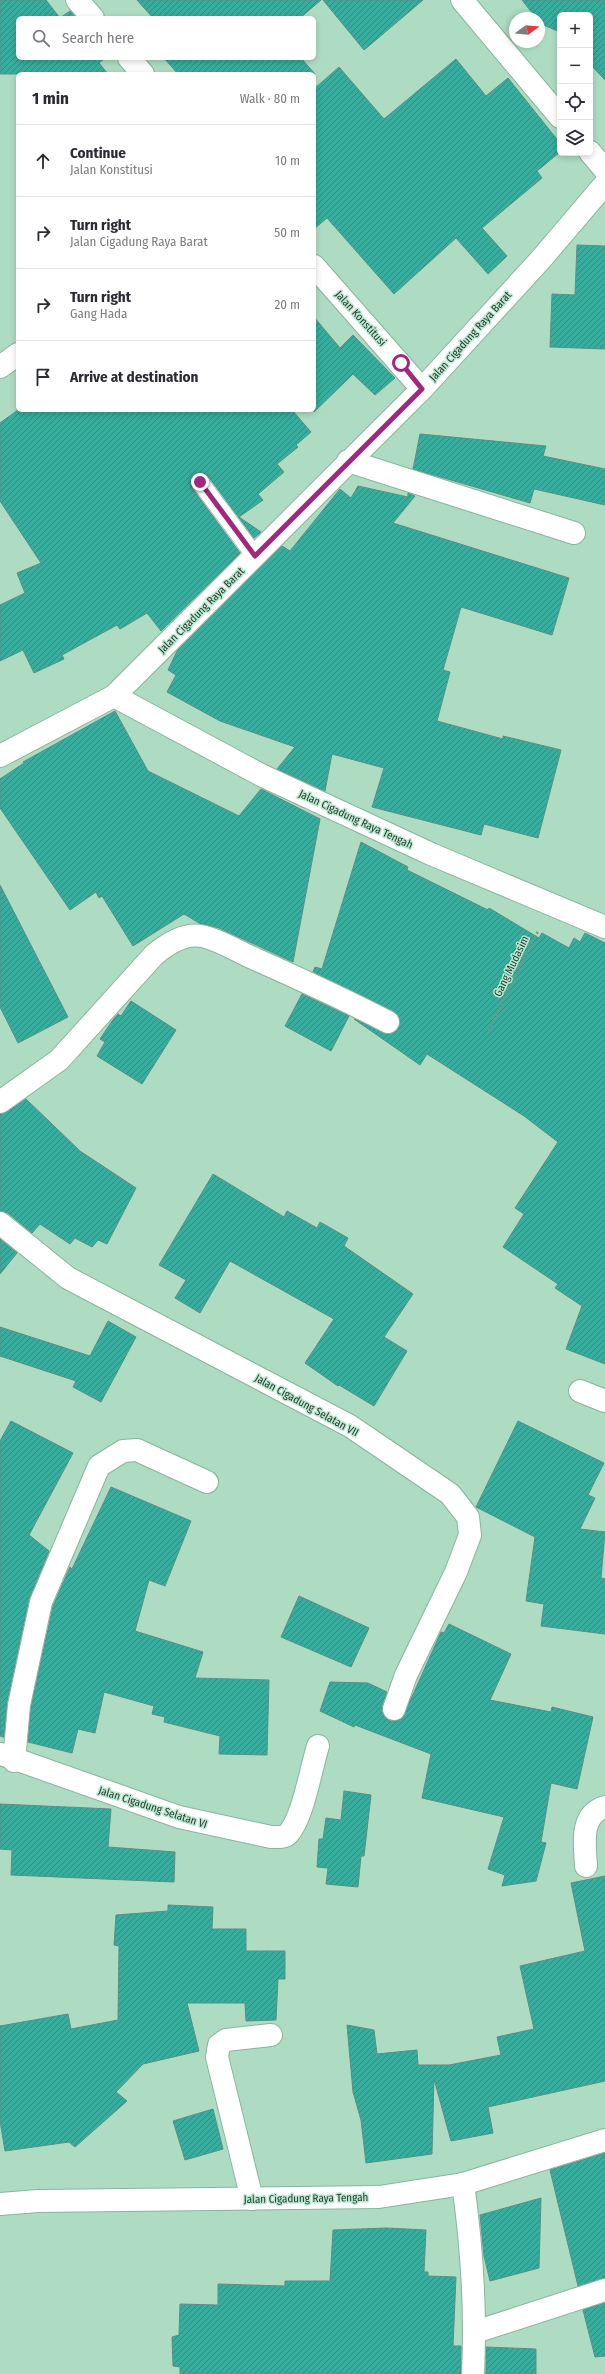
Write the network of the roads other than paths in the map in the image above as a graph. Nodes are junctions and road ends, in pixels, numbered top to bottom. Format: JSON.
{"nodes":[{"id":1,"x":77,"y":0,"type":"edge"},
{"id":2,"x":462,"y":0,"type":"edge"},
{"id":3,"x":92,"y":16,"type":"edge"},
{"id":4,"x":131,"y":60,"type":"edge"},
{"id":5,"x":141,"y":72,"type":"edge"},
{"id":6,"x":557,"y":113,"type":"edge"},
{"id":7,"x":593,"y":156,"type":"edge"},
{"id":8,"x":605,"y":170,"type":"edge"},
{"id":9,"x":605,"y":184,"type":"edge"},
{"id":10,"x":316,"y":268,"type":"edge"},
{"id":11,"x":16,"y":355,"type":"edge"},
{"id":12,"x":0,"y":367,"type":"edge"},
{"id":13,"x":422,"y":389,"type":"junction"},
{"id":14,"x":348,"y":461,"type":"junction"},
{"id":15,"x":200,"y":482,"type":"dead end"},
{"id":16,"x":574,"y":533,"type":"dead end"},
{"id":17,"x":255,"y":556,"type":"junction"},
{"id":18,"x":114,"y":696,"type":"junction"},
{"id":19,"x":0,"y":756,"type":"edge"},
{"id":20,"x":605,"y":927,"type":"edge"},
{"id":21,"x":388,"y":1022,"type":"dead end"},
{"id":22,"x":0,"y":1102,"type":"edge"},
{"id":23,"x":0,"y":1223,"type":"edge"},
{"id":24,"x":580,"y":1391,"type":"dead end"},
{"id":25,"x":605,"y":1401,"type":"edge"},
{"id":26,"x":207,"y":1482,"type":"dead end"},
{"id":27,"x":394,"y":1709,"type":"dead end"},
{"id":28,"x":318,"y":1746,"type":"dead end"},
{"id":29,"x":7,"y":1757,"type":"edge"},
{"id":30,"x":605,"y":1807,"type":"edge"},
{"id":31,"x":586,"y":1866,"type":"dead end"},
{"id":32,"x":271,"y":2035,"type":"dead end"},
{"id":33,"x":605,"y":2140,"type":"edge"},
{"id":34,"x":463,"y":2184,"type":"junction"},
{"id":35,"x":252,"y":2199,"type":"junction"},
{"id":36,"x":0,"y":2204,"type":"edge"},
{"id":37,"x":605,"y":2290,"type":"edge"},
{"id":38,"x":475,"y":2332,"type":"junction"},
{"id":39,"x":473,"y":2374,"type":"edge"}],
"edges":[{"from":1,"to":3,"type":"street"},
{"from":2,"to":6,"type":"street"},
{"from":4,"to":5,"type":"street"},
{"from":7,"to":8,"type":"street"},
{"from":9,"to":13,"type":"street","name":"Jalan Cigadung Raya Barat"},
{"from":10,"to":13,"type":"street","name":"Jalan Konstitusi"},
{"from":11,"to":12,"type":"street"},
{"from":13,"to":14,"type":"street","name":"Jalan Cigadung Raya Barat"},
{"from":14,"to":16,"type":"street"},
{"from":14,"to":17,"type":"street","name":"Jalan Cigadung Raya Barat"},
{"from":15,"to":17,"type":"lane"},
{"from":17,"to":18,"type":"street","name":"Jalan Cigadung Raya Barat"},
{"from":18,"to":19,"type":"street","name":"Jalan Cigadung Raya Barat"},
{"from":18,"to":20,"type":"street","name":"Jalan Cigadung Raya Tengah"},
{"from":21,"to":22,"type":"street"},
{"from":23,"to":27,"type":"street","name":"Jalan Cigadung Selatan VII"},
{"from":24,"to":25,"type":"street"},
{"from":26,"to":29,"type":"street"},
{"from":28,"to":29,"type":"street","name":"Jalan Cigadung Selatan VI"},
{"from":30,"to":31,"type":"street"},
{"from":32,"to":35,"type":"street"},
{"from":33,"to":34,"type":"street","name":"Jalan Cigadung Raya Tengah"},
{"from":34,"to":35,"type":"street","name":"Jalan Cigadung Raya Tengah"},
{"from":34,"to":38,"type":"street"},
{"from":35,"to":36,"type":"street","name":"Jalan Cigadung Raya Tengah"},
{"from":37,"to":38,"type":"street"},
{"from":38,"to":39,"type":"street"}]}
